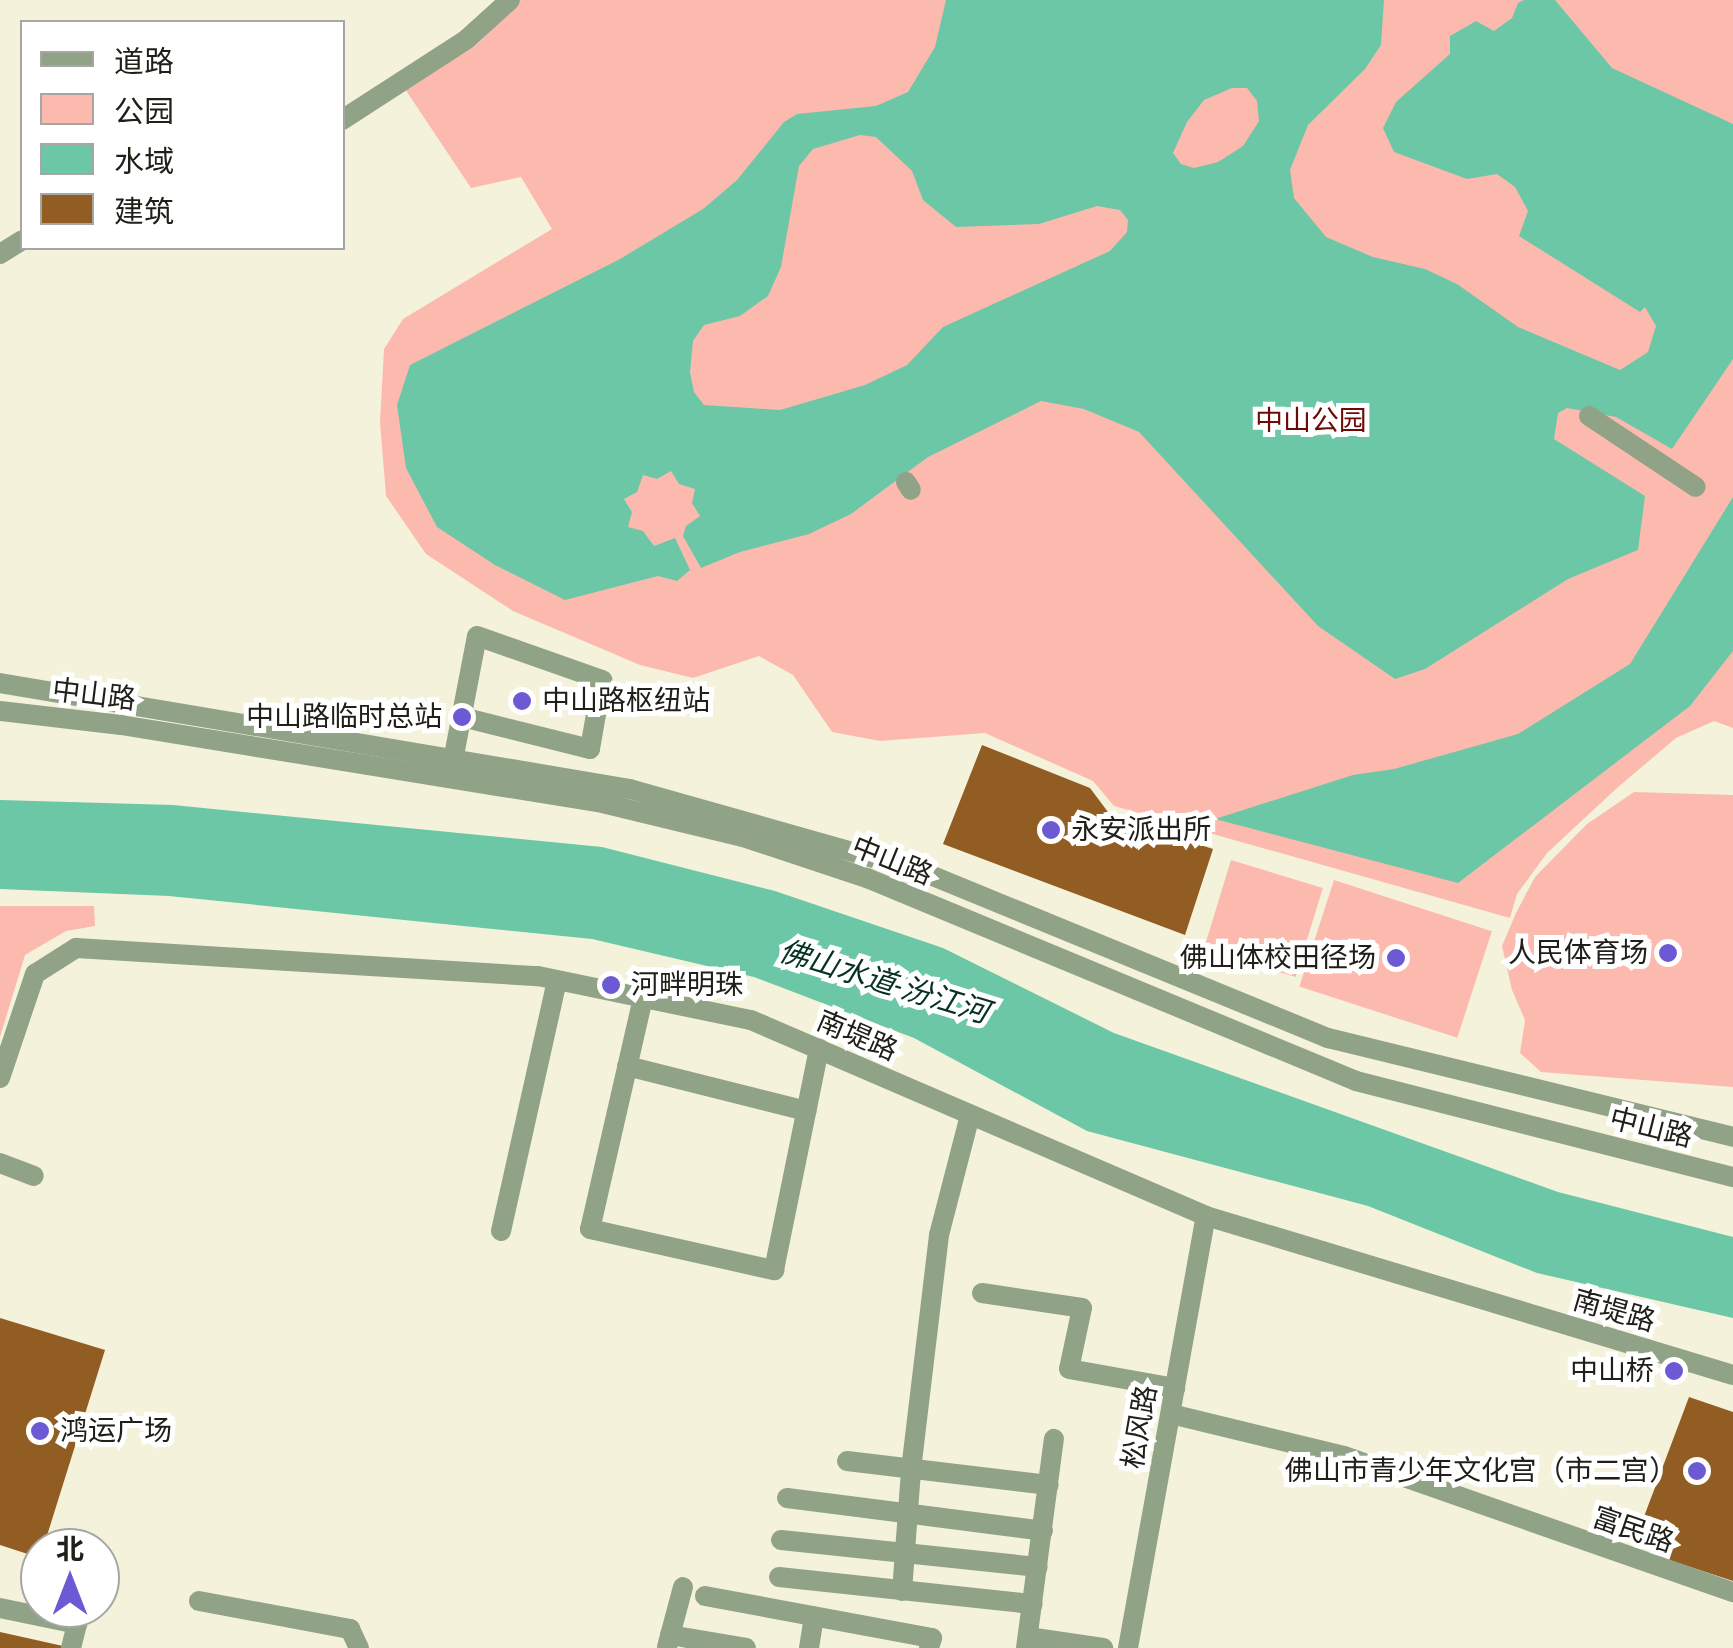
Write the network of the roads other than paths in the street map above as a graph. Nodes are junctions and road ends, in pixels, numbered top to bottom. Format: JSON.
{"nodes":[{"id":1,"x":510,"y":0,"type":"edge"},
{"id":2,"x":345,"y":118,"type":"edge"},
{"id":3,"x":1589,"y":416,"type":"dead end"},
{"id":4,"x":1696,"y":487,"type":"dead end"},
{"id":5,"x":0,"y":683,"type":"edge"},
{"id":6,"x":0,"y":711,"type":"edge"},
{"id":7,"x":462,"y":717,"type":"junction"},
{"id":8,"x":452,"y":769,"type":"junction"},
{"id":9,"x":556,"y":980,"type":"junction"},
{"id":10,"x":643,"y":998,"type":"junction"},
{"id":11,"x":819,"y":1050,"type":"junction"},
{"id":12,"x":627,"y":1066,"type":"junction"},
{"id":13,"x":0,"y":1078,"type":"edge"},
{"id":14,"x":806,"y":1111,"type":"junction"},
{"id":15,"x":970,"y":1115,"type":"junction"},
{"id":16,"x":1733,"y":1137,"type":"edge"},
{"id":17,"x":0,"y":1164,"type":"edge"},
{"id":18,"x":34,"y":1176,"type":"dead end"},
{"id":19,"x":1733,"y":1177,"type":"edge"},
{"id":20,"x":1206,"y":1216,"type":"junction"},
{"id":21,"x":500,"y":1231,"type":"dead end"},
{"id":22,"x":982,"y":1293,"type":"dead end"},
{"id":23,"x":1733,"y":1375,"type":"edge"},
{"id":24,"x":1175,"y":1388,"type":"junction"},
{"id":25,"x":1171,"y":1414,"type":"junction"},
{"id":26,"x":1054,"y":1440,"type":"dead end"},
{"id":27,"x":847,"y":1462,"type":"dead end"},
{"id":28,"x":911,"y":1470,"type":"junction"},
{"id":29,"x":1049,"y":1485,"type":"junction"},
{"id":30,"x":787,"y":1498,"type":"dead end"},
{"id":31,"x":908,"y":1516,"type":"junction"},
{"id":32,"x":1043,"y":1530,"type":"junction"},
{"id":33,"x":781,"y":1540,"type":"dead end"},
{"id":34,"x":905,"y":1552,"type":"junction"},
{"id":35,"x":1038,"y":1567,"type":"junction"},
{"id":36,"x":779,"y":1577,"type":"dead end"},
{"id":37,"x":683,"y":1587,"type":"dead end"},
{"id":38,"x":902,"y":1591,"type":"junction"},
{"id":39,"x":1733,"y":1592,"type":"edge"},
{"id":40,"x":705,"y":1596,"type":"dead end"},
{"id":41,"x":199,"y":1601,"type":"dead end"},
{"id":42,"x":1033,"y":1604,"type":"junction"},
{"id":43,"x":0,"y":1608,"type":"edge"},
{"id":44,"x":814,"y":1616,"type":"junction"},
{"id":45,"x":668,"y":1642,"type":"edge"},
{"id":46,"x":1027,"y":1642,"type":"edge"},
{"id":47,"x":72,"y":1648,"type":"edge"},
{"id":48,"x":360,"y":1648,"type":"edge"},
{"id":49,"x":746,"y":1648,"type":"edge"},
{"id":50,"x":809,"y":1648,"type":"edge"},
{"id":51,"x":929,"y":1648,"type":"edge"},
{"id":52,"x":1103,"y":1648,"type":"edge"},
{"id":53,"x":1128,"y":1648,"type":"edge"}],
"edges":[{"from":1,"to":2,"type":"street"},
{"from":3,"to":4,"type":"street"},
{"from":5,"to":8,"type":"street","name":"中山路"},
{"from":6,"to":8,"type":"street","name":"中山路"},
{"from":7,"to":7,"type":"street"},
{"from":7,"to":8,"type":"street"},
{"from":8,"to":16,"type":"street","name":"中山路"},
{"from":8,"to":19,"type":"street","name":"中山路"},
{"from":9,"to":10,"type":"street","name":"南堤路"},
{"from":9,"to":13,"type":"street","name":"南堤路"},
{"from":9,"to":21,"type":"street"},
{"from":10,"to":11,"type":"street","name":"南堤路"},
{"from":10,"to":12,"type":"street"},
{"from":11,"to":14,"type":"street"},
{"from":11,"to":15,"type":"street","name":"南堤路"},
{"from":12,"to":14,"type":"street"},
{"from":12,"to":14,"type":"street"},
{"from":15,"to":20,"type":"street","name":"南堤路"},
{"from":15,"to":28,"type":"street"},
{"from":17,"to":18,"type":"street"},
{"from":20,"to":23,"type":"street","name":"南堤路"},
{"from":20,"to":24,"type":"street","name":"松风路"},
{"from":22,"to":24,"type":"street"},
{"from":24,"to":25,"type":"street","name":"松风路"},
{"from":25,"to":39,"type":"street","name":"富民路"},
{"from":25,"to":53,"type":"street","name":"松风路"},
{"from":26,"to":29,"type":"street"},
{"from":27,"to":28,"type":"street"},
{"from":28,"to":29,"type":"street"},
{"from":28,"to":31,"type":"street"},
{"from":29,"to":32,"type":"street"},
{"from":30,"to":31,"type":"street"},
{"from":31,"to":32,"type":"street"},
{"from":31,"to":34,"type":"street"},
{"from":32,"to":35,"type":"street"},
{"from":33,"to":34,"type":"street"},
{"from":34,"to":35,"type":"street"},
{"from":34,"to":38,"type":"street"},
{"from":35,"to":42,"type":"street"},
{"from":36,"to":38,"type":"street"},
{"from":37,"to":45,"type":"street"},
{"from":38,"to":42,"type":"street"},
{"from":40,"to":44,"type":"street"},
{"from":41,"to":48,"type":"street"},
{"from":42,"to":46,"type":"street"},
{"from":43,"to":47,"type":"street"},
{"from":44,"to":50,"type":"street"},
{"from":44,"to":51,"type":"street"},
{"from":45,"to":49,"type":"street"},
{"from":46,"to":52,"type":"street"}]}
